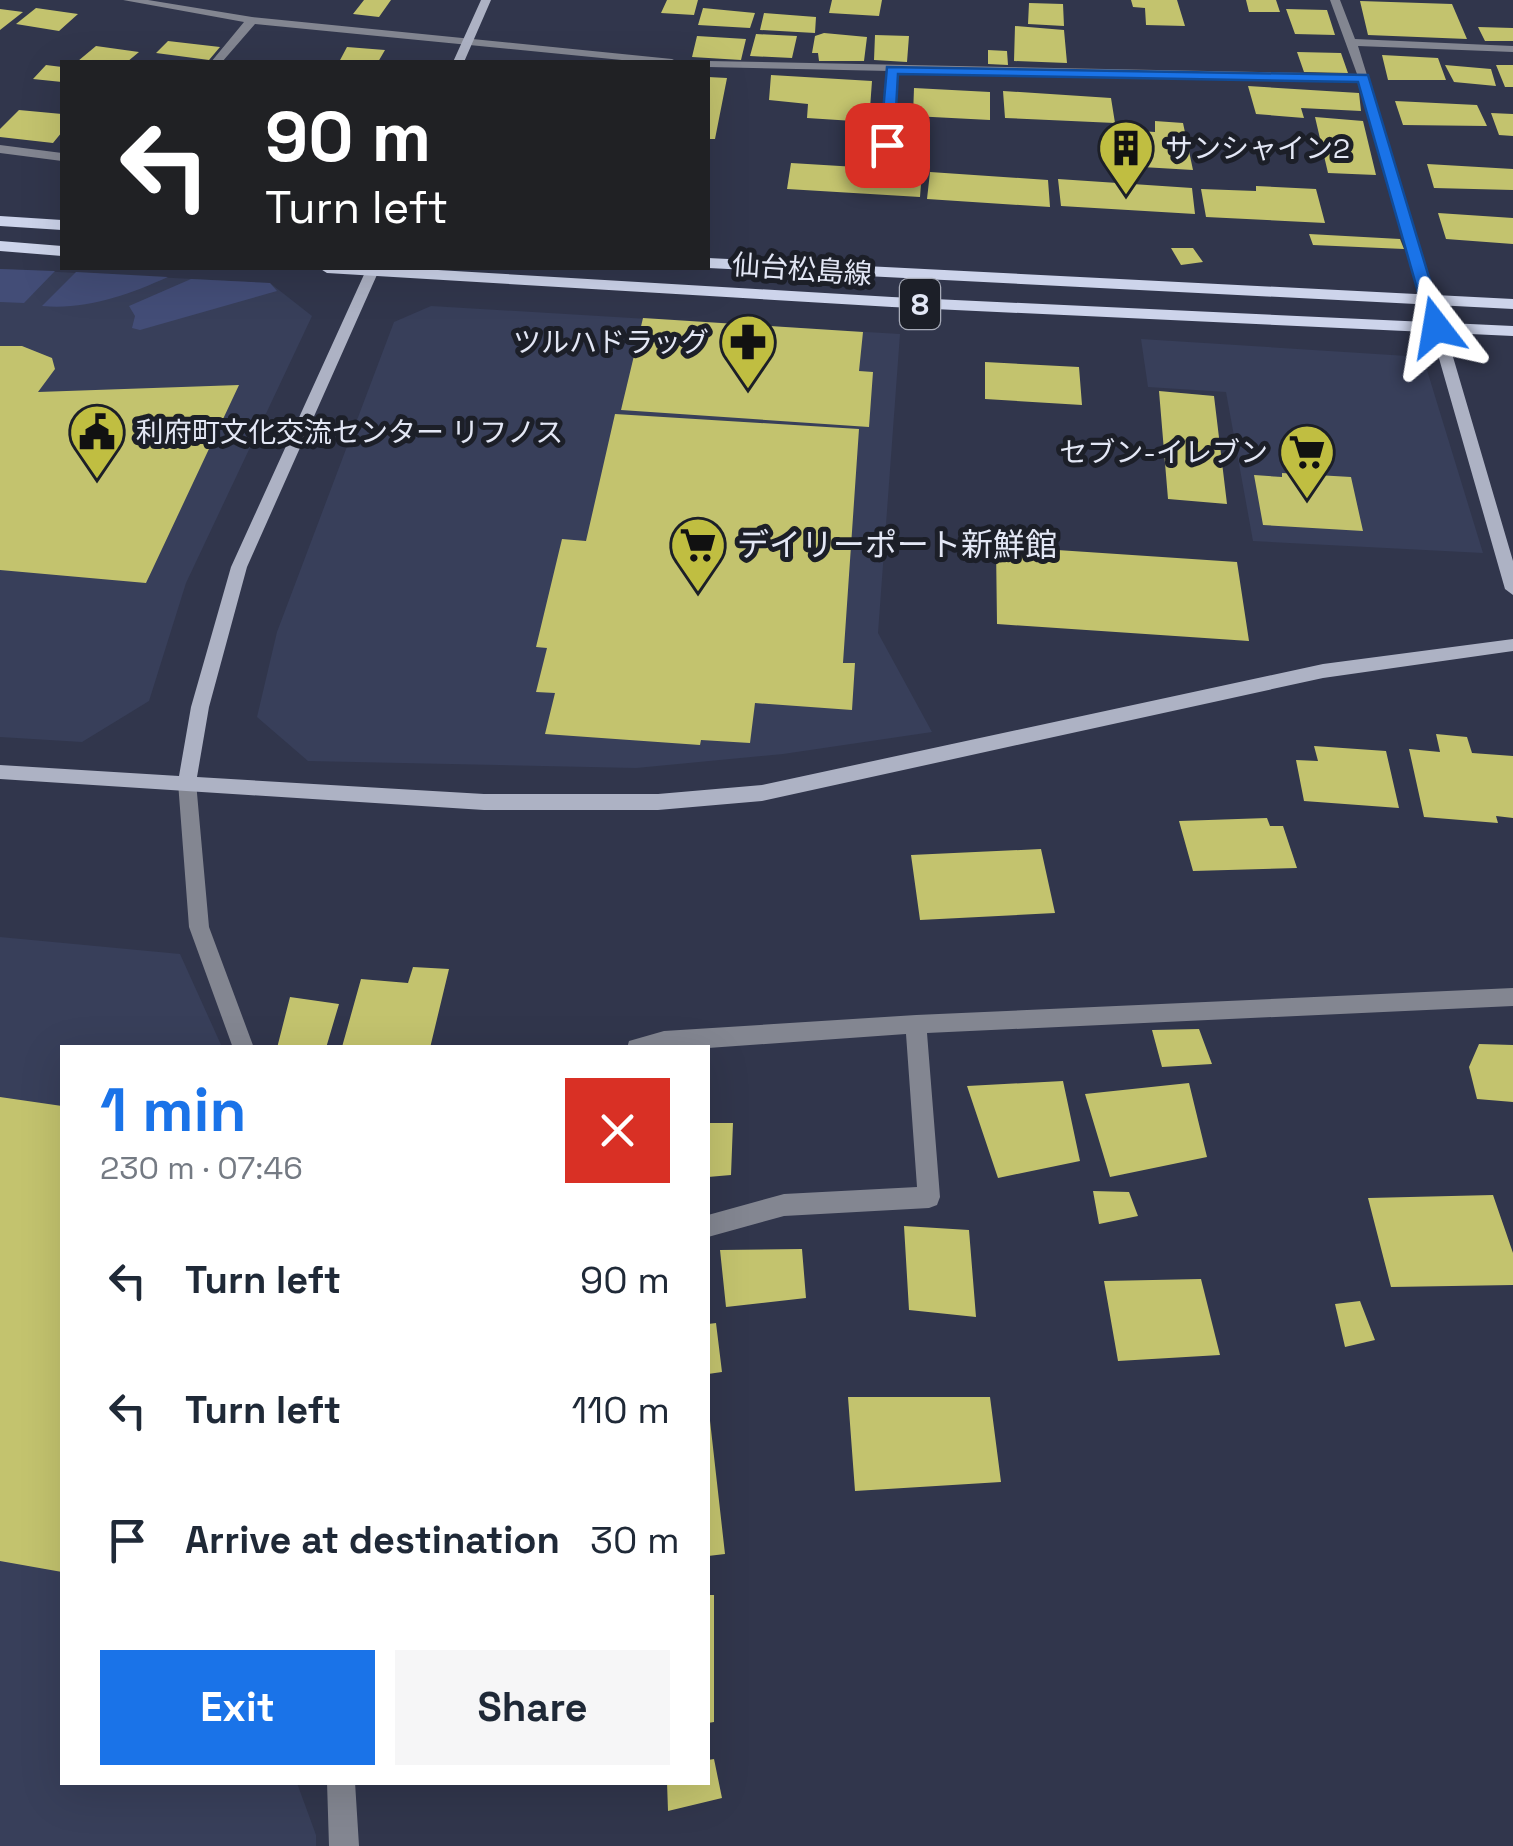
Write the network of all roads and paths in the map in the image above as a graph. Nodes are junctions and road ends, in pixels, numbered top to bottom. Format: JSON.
{"nodes":[{"id":1,"x":128,"y":0,"type":"edge"},
{"id":2,"x":486,"y":0,"type":"edge"},
{"id":3,"x":1335,"y":0,"type":"edge"},
{"id":4,"x":252,"y":20,"type":"junction"},
{"id":5,"x":1352,"y":42,"type":"junction"},
{"id":6,"x":466,"y":44,"type":"junction"},
{"id":7,"x":1513,"y":49,"type":"edge"},
{"id":8,"x":218,"y":60,"type":"edge"},
{"id":9,"x":459,"y":60,"type":"edge"},
{"id":10,"x":649,"y":60,"type":"edge"},
{"id":11,"x":710,"y":64,"type":"edge"},
{"id":12,"x":892,"y":70,"type":"junction"},
{"id":13,"x":1364,"y":78,"type":"junction"},
{"id":14,"x":887,"y":145,"type":"dead end"},
{"id":15,"x":0,"y":149,"type":"edge"},
{"id":16,"x":60,"y":157,"type":"edge"},
{"id":17,"x":0,"y":221,"type":"edge"},
{"id":18,"x":60,"y":225,"type":"edge"},
{"id":19,"x":0,"y":246,"type":"edge"},
{"id":20,"x":60,"y":250,"type":"edge"},
{"id":21,"x":710,"y":263,"type":"edge"},
{"id":22,"x":372,"y":270,"type":"edge"},
{"id":23,"x":388,"y":270,"type":"edge"},
{"id":24,"x":1429,"y":299,"type":"junction"},
{"id":25,"x":1513,"y":304,"type":"edge"},
{"id":26,"x":1436,"y":327,"type":"junction"},
{"id":27,"x":1513,"y":331,"type":"edge"},
{"id":28,"x":1513,"y":588,"type":"edge"},
{"id":29,"x":1513,"y":645,"type":"edge"},
{"id":30,"x":0,"y":772,"type":"edge"},
{"id":31,"x":187,"y":782,"type":"junction"},
{"id":32,"x":1513,"y":998,"type":"edge"},
{"id":33,"x":916,"y":1024,"type":"junction"},
{"id":34,"x":243,"y":1045,"type":"edge"},
{"id":35,"x":649,"y":1045,"type":"edge"},
{"id":36,"x":710,"y":1225,"type":"edge"},
{"id":37,"x":340,"y":1785,"type":"edge"},
{"id":38,"x":344,"y":1846,"type":"edge"}],
"edges":[{"from":1,"to":4,"type":"street"},
{"from":2,"to":6,"type":"street"},
{"from":3,"to":5,"type":"street"},
{"from":4,"to":6,"type":"street"},
{"from":4,"to":8,"type":"street"},
{"from":5,"to":7,"type":"street"},
{"from":5,"to":13,"type":"street"},
{"from":6,"to":9,"type":"street"},
{"from":6,"to":10,"type":"street"},
{"from":11,"to":12,"type":"street"},
{"from":12,"to":13,"type":"street"},
{"from":12,"to":14,"type":"street"},
{"from":13,"to":24,"type":"street"},
{"from":15,"to":16,"type":"street"},
{"from":17,"to":18,"type":"main road"},
{"from":19,"to":20,"type":"main road"},
{"from":21,"to":24,"type":"main road","name":"仙台松島線","number":"8"},
{"from":22,"to":31,"type":"street"},
{"from":23,"to":26,"type":"main road","name":"仙台松島線","number":"8"},
{"from":24,"to":25,"type":"main road","name":"仙台松島線","number":"8"},
{"from":24,"to":26,"type":"street"},
{"from":26,"to":27,"type":"main road","name":"仙台松島線","number":"8"},
{"from":26,"to":28,"type":"street"},
{"from":29,"to":31,"type":"street"},
{"from":30,"to":31,"type":"street"},
{"from":31,"to":34,"type":"street"},
{"from":32,"to":33,"type":"street"},
{"from":33,"to":35,"type":"street"},
{"from":33,"to":36,"type":"street"},
{"from":37,"to":38,"type":"street"}]}
